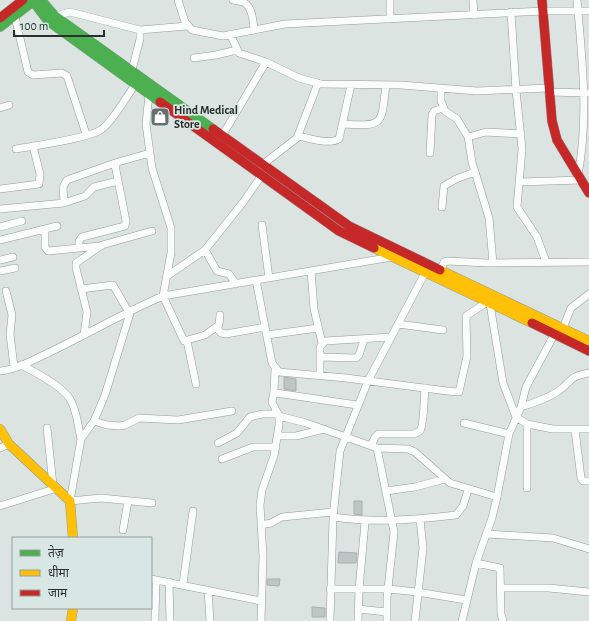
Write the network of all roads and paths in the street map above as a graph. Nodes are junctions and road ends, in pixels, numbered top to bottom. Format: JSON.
{"nodes":[{"id":1,"x":23,"y":0,"type":"edge"},
{"id":2,"x":178,"y":0,"type":"edge"},
{"id":3,"x":233,"y":0,"type":"edge"},
{"id":4,"x":390,"y":0,"type":"edge"},
{"id":5,"x":473,"y":0,"type":"edge"},
{"id":6,"x":542,"y":0,"type":"edge"},
{"id":7,"x":577,"y":0,"type":"edge"},
{"id":8,"x":35,"y":1,"type":"edge"},
{"id":9,"x":542,"y":11,"type":"junction"},
{"id":10,"x":578,"y":11,"type":"junction"},
{"id":11,"x":589,"y":11,"type":"edge"},
{"id":12,"x":511,"y":12,"type":"junction"},
{"id":13,"x":474,"y":14,"type":"junction"},
{"id":14,"x":55,"y":16,"type":"junction"},
{"id":15,"x":15,"y":17,"type":"junction"},
{"id":16,"x":0,"y":18,"type":"edge"},
{"id":17,"x":390,"y":19,"type":"junction"},
{"id":18,"x":187,"y":26,"type":"junction"},
{"id":19,"x":0,"y":27,"type":"edge"},
{"id":20,"x":254,"y":29,"type":"junction"},
{"id":21,"x":140,"y":30,"type":"junction"},
{"id":22,"x":230,"y":34,"type":"junction"},
{"id":23,"x":237,"y":50,"type":"junction"},
{"id":24,"x":194,"y":58,"type":"dead end"},
{"id":25,"x":266,"y":62,"type":"junction"},
{"id":26,"x":132,"y":79,"type":"junction"},
{"id":27,"x":318,"y":83,"type":"junction"},
{"id":28,"x":351,"y":85,"type":"junction"},
{"id":29,"x":386,"y":85,"type":"junction"},
{"id":30,"x":441,"y":88,"type":"junction"},
{"id":31,"x":516,"y":90,"type":"junction"},
{"id":32,"x":548,"y":90,"type":"junction"},
{"id":33,"x":587,"y":93,"type":"edge"},
{"id":34,"x":149,"y":94,"type":"junction"},
{"id":35,"x":9,"y":105,"type":"dead end"},
{"id":36,"x":0,"y":108,"type":"edge"},
{"id":37,"x":443,"y":108,"type":"junction"},
{"id":38,"x":343,"y":124,"type":"junction"},
{"id":39,"x":86,"y":134,"type":"junction"},
{"id":40,"x":521,"y":134,"type":"junction"},
{"id":41,"x":222,"y":136,"type":"junction"},
{"id":42,"x":298,"y":136,"type":"junction"},
{"id":43,"x":468,"y":137,"type":"junction"},
{"id":44,"x":33,"y":146,"type":"junction"},
{"id":45,"x":16,"y":150,"type":"dead end"},
{"id":46,"x":430,"y":153,"type":"dead end"},
{"id":47,"x":150,"y":154,"type":"junction"},
{"id":48,"x":115,"y":163,"type":"junction"},
{"id":49,"x":262,"y":170,"type":"junction"},
{"id":50,"x":475,"y":172,"type":"junction"},
{"id":51,"x":580,"y":177,"type":"junction"},
{"id":52,"x":118,"y":181,"type":"junction"},
{"id":53,"x":520,"y":182,"type":"junction"},
{"id":54,"x":0,"y":190,"type":"edge"},
{"id":55,"x":589,"y":192,"type":"edge"},
{"id":56,"x":64,"y":203,"type":"junction"},
{"id":57,"x":442,"y":207,"type":"dead end"},
{"id":58,"x":0,"y":210,"type":"edge"},
{"id":59,"x":22,"y":221,"type":"dead end"},
{"id":60,"x":262,"y":225,"type":"dead end"},
{"id":61,"x":56,"y":226,"type":"dead end"},
{"id":62,"x":0,"y":227,"type":"edge"},
{"id":63,"x":45,"y":229,"type":"junction"},
{"id":64,"x":152,"y":231,"type":"dead end"},
{"id":65,"x":0,"y":240,"type":"edge"},
{"id":66,"x":100,"y":246,"type":"junction"},
{"id":67,"x":79,"y":248,"type":"junction"},
{"id":68,"x":205,"y":250,"type":"junction"},
{"id":69,"x":13,"y":257,"type":"dead end"},
{"id":70,"x":392,"y":257,"type":"junction"},
{"id":71,"x":0,"y":260,"type":"edge"},
{"id":72,"x":546,"y":262,"type":"junction"},
{"id":73,"x":589,"y":262,"type":"edge"},
{"id":74,"x":493,"y":263,"type":"junction"},
{"id":75,"x":15,"y":268,"type":"dead end"},
{"id":76,"x":0,"y":271,"type":"edge"},
{"id":77,"x":311,"y":271,"type":"junction"},
{"id":78,"x":425,"y":273,"type":"junction"},
{"id":79,"x":439,"y":275,"type":"junction"},
{"id":80,"x":167,"y":276,"type":"junction"},
{"id":81,"x":269,"y":278,"type":"junction"},
{"id":82,"x":256,"y":280,"type":"junction"},
{"id":83,"x":236,"y":284,"type":"junction"},
{"id":84,"x":6,"y":290,"type":"dead end"},
{"id":85,"x":81,"y":290,"type":"junction"},
{"id":86,"x":589,"y":294,"type":"edge"},
{"id":87,"x":163,"y":296,"type":"junction"},
{"id":88,"x":488,"y":303,"type":"junction"},
{"id":89,"x":130,"y":311,"type":"junction"},
{"id":90,"x":220,"y":315,"type":"dead end"},
{"id":91,"x":398,"y":324,"type":"junction"},
{"id":92,"x":216,"y":327,"type":"junction"},
{"id":93,"x":265,"y":327,"type":"junction"},
{"id":94,"x":318,"y":328,"type":"junction"},
{"id":95,"x":563,"y":328,"type":"junction"},
{"id":96,"x":443,"y":330,"type":"dead end"},
{"id":97,"x":84,"y":335,"type":"junction"},
{"id":98,"x":267,"y":335,"type":"junction"},
{"id":99,"x":554,"y":335,"type":"junction"},
{"id":100,"x":391,"y":337,"type":"junction"},
{"id":101,"x":364,"y":340,"type":"junction"},
{"id":102,"x":187,"y":341,"type":"junction"},
{"id":103,"x":589,"y":341,"type":"edge"},
{"id":104,"x":322,"y":343,"type":"junction"},
{"id":105,"x":589,"y":351,"type":"edge"},
{"id":106,"x":320,"y":356,"type":"junction"},
{"id":107,"x":18,"y":366,"type":"junction"},
{"id":108,"x":275,"y":369,"type":"junction"},
{"id":109,"x":0,"y":371,"type":"edge"},
{"id":110,"x":589,"y":373,"type":"edge"},
{"id":111,"x":320,"y":375,"type":"junction"},
{"id":112,"x":368,"y":381,"type":"junction"},
{"id":113,"x":196,"y":384,"type":"dead end"},
{"id":114,"x":424,"y":388,"type":"junction"},
{"id":115,"x":274,"y":391,"type":"junction"},
{"id":116,"x":357,"y":405,"type":"junction"},
{"id":117,"x":521,"y":407,"type":"junction"},
{"id":118,"x":232,"y":411,"type":"dead end"},
{"id":119,"x":278,"y":415,"type":"junction"},
{"id":120,"x":516,"y":417,"type":"junction"},
{"id":121,"x":94,"y":421,"type":"junction"},
{"id":122,"x":464,"y":423,"type":"dead end"},
{"id":123,"x":527,"y":424,"type":"junction"},
{"id":124,"x":46,"y":428,"type":"dead end"},
{"id":125,"x":0,"y":429,"type":"edge"},
{"id":126,"x":324,"y":429,"type":"junction"},
{"id":127,"x":589,"y":429,"type":"edge"},
{"id":128,"x":575,"y":430,"type":"junction"},
{"id":129,"x":509,"y":434,"type":"junction"},
{"id":130,"x":278,"y":436,"type":"junction"},
{"id":131,"x":346,"y":436,"type":"junction"},
{"id":132,"x":80,"y":439,"type":"junction"},
{"id":133,"x":218,"y":443,"type":"dead end"},
{"id":134,"x":9,"y":444,"type":"junction"},
{"id":135,"x":276,"y":447,"type":"junction"},
{"id":136,"x":374,"y":447,"type":"junction"},
{"id":137,"x":0,"y":448,"type":"edge"},
{"id":138,"x":222,"y":459,"type":"dead end"},
{"id":139,"x":445,"y":479,"type":"junction"},
{"id":140,"x":589,"y":481,"type":"edge"},
{"id":141,"x":55,"y":487,"type":"junction"},
{"id":142,"x":527,"y":488,"type":"dead end"},
{"id":143,"x":468,"y":490,"type":"junction"},
{"id":144,"x":386,"y":491,"type":"junction"},
{"id":145,"x":497,"y":497,"type":"junction"},
{"id":146,"x":70,"y":501,"type":"junction"},
{"id":147,"x":128,"y":501,"type":"junction"},
{"id":148,"x":152,"y":503,"type":"dead end"},
{"id":149,"x":0,"y":506,"type":"edge"},
{"id":150,"x":193,"y":511,"type":"dead end"},
{"id":151,"x":333,"y":515,"type":"junction"},
{"id":152,"x":420,"y":519,"type":"junction"},
{"id":153,"x":393,"y":521,"type":"junction"},
{"id":154,"x":365,"y":522,"type":"junction"},
{"id":155,"x":261,"y":525,"type":"junction"},
{"id":156,"x":123,"y":530,"type":"dead end"},
{"id":157,"x":487,"y":534,"type":"junction"},
{"id":158,"x":73,"y":537,"type":"edge"},
{"id":159,"x":589,"y":549,"type":"edge"},
{"id":160,"x":476,"y":563,"type":"junction"},
{"id":161,"x":153,"y":579,"type":"edge"},
{"id":162,"x":169,"y":582,"type":"junction"},
{"id":163,"x":183,"y":584,"type":"junction"},
{"id":164,"x":501,"y":588,"type":"junction"},
{"id":165,"x":330,"y":589,"type":"junction"},
{"id":166,"x":359,"y":589,"type":"junction"},
{"id":167,"x":389,"y":589,"type":"junction"},
{"id":168,"x":208,"y":590,"type":"junction"},
{"id":169,"x":417,"y":592,"type":"junction"},
{"id":170,"x":589,"y":592,"type":"edge"},
{"id":171,"x":466,"y":600,"type":"junction"},
{"id":172,"x":261,"y":601,"type":"junction"},
{"id":173,"x":72,"y":609,"type":"edge"},
{"id":174,"x":358,"y":609,"type":"junction"},
{"id":175,"x":387,"y":612,"type":"junction"},
{"id":176,"x":155,"y":620,"type":"dead end"},
{"id":177,"x":71,"y":621,"type":"edge"},
{"id":178,"x":170,"y":621,"type":"edge"},
{"id":179,"x":210,"y":621,"type":"edge"},
{"id":180,"x":261,"y":621,"type":"edge"},
{"id":181,"x":330,"y":621,"type":"edge"},
{"id":182,"x":358,"y":621,"type":"edge"},
{"id":183,"x":387,"y":621,"type":"edge"},
{"id":184,"x":415,"y":621,"type":"edge"},
{"id":185,"x":462,"y":621,"type":"edge"},
{"id":186,"x":503,"y":621,"type":"edge"}],
"edges":[{"from":1,"to":16,"type":"street"},
{"from":2,"to":18,"type":"street"},
{"from":3,"to":20,"type":"street"},
{"from":4,"to":17,"type":"street"},
{"from":5,"to":13,"type":"street"},
{"from":6,"to":9,"type":"street"},
{"from":7,"to":10,"type":"street"},
{"from":8,"to":14,"type":"street"},
{"from":8,"to":15,"type":"street"},
{"from":8,"to":26,"type":"street"},
{"from":9,"to":10,"type":"street"},
{"from":9,"to":12,"type":"street"},
{"from":9,"to":32,"type":"street"},
{"from":10,"to":11,"type":"street"},
{"from":10,"to":33,"type":"street"},
{"from":12,"to":13,"type":"street"},
{"from":12,"to":31,"type":"street"},
{"from":13,"to":17,"type":"street"},
{"from":14,"to":21,"type":"street"},
{"from":14,"to":26,"type":"street"},
{"from":15,"to":19,"type":"street"},
{"from":15,"to":39,"type":"street"},
{"from":17,"to":20,"type":"street"},
{"from":18,"to":21,"type":"street"},
{"from":18,"to":22,"type":"street"},
{"from":20,"to":22,"type":"street"},
{"from":21,"to":26,"type":"street"},
{"from":22,"to":23,"type":"street"},
{"from":23,"to":24,"type":"street"},
{"from":23,"to":25,"type":"street"},
{"from":25,"to":27,"type":"street"},
{"from":25,"to":41,"type":"street"},
{"from":26,"to":34,"type":"street"},
{"from":26,"to":39,"type":"street"},
{"from":26,"to":41,"type":"street"},
{"from":27,"to":28,"type":"street"},
{"from":27,"to":42,"type":"street"},
{"from":28,"to":29,"type":"street"},
{"from":28,"to":38,"type":"street"},
{"from":29,"to":30,"type":"street"},
{"from":29,"to":38,"type":"street"},
{"from":30,"to":31,"type":"street"},
{"from":30,"to":37,"type":"street"},
{"from":31,"to":32,"type":"street"},
{"from":31,"to":40,"type":"street"},
{"from":32,"to":33,"type":"street"},
{"from":32,"to":51,"type":"street"},
{"from":33,"to":51,"type":"street"},
{"from":34,"to":47,"type":"street"},
{"from":34,"to":49,"type":"street"},
{"from":35,"to":36,"type":"street"},
{"from":37,"to":43,"type":"street"},
{"from":37,"to":46,"type":"street"},
{"from":38,"to":42,"type":"street"},
{"from":39,"to":44,"type":"street"},
{"from":40,"to":43,"type":"street"},
{"from":40,"to":53,"type":"street"},
{"from":41,"to":49,"type":"street"},
{"from":42,"to":49,"type":"street"},
{"from":43,"to":50,"type":"street"},
{"from":44,"to":45,"type":"street"},
{"from":44,"to":54,"type":"street"},
{"from":47,"to":48,"type":"street"},
{"from":47,"to":80,"type":"street"},
{"from":48,"to":52,"type":"street"},
{"from":48,"to":56,"type":"street"},
{"from":49,"to":68,"type":"street"},
{"from":49,"to":70,"type":"street"},
{"from":49,"to":79,"type":"street"},
{"from":50,"to":57,"type":"street"},
{"from":50,"to":74,"type":"street"},
{"from":51,"to":53,"type":"street"},
{"from":51,"to":55,"type":"street"},
{"from":52,"to":56,"type":"street"},
{"from":52,"to":67,"type":"street"},
{"from":53,"to":72,"type":"street"},
{"from":56,"to":58,"type":"street"},
{"from":59,"to":62,"type":"street"},
{"from":60,"to":81,"type":"street"},
{"from":61,"to":63,"type":"street"},
{"from":63,"to":65,"type":"street"},
{"from":63,"to":67,"type":"street"},
{"from":64,"to":66,"type":"street"},
{"from":66,"to":67,"type":"street"},
{"from":66,"to":85,"type":"street"},
{"from":68,"to":80,"type":"street"},
{"from":68,"to":83,"type":"street"},
{"from":69,"to":71,"type":"street"},
{"from":70,"to":77,"type":"street"},
{"from":70,"to":78,"type":"street"},
{"from":72,"to":73,"type":"street"},
{"from":72,"to":74,"type":"street"},
{"from":74,"to":79,"type":"street"},
{"from":75,"to":76,"type":"street"},
{"from":77,"to":81,"type":"street"},
{"from":77,"to":94,"type":"street"},
{"from":78,"to":79,"type":"street"},
{"from":78,"to":91,"type":"street"},
{"from":79,"to":88,"type":"street"},
{"from":79,"to":95,"type":"street"},
{"from":80,"to":87,"type":"street"},
{"from":81,"to":82,"type":"street"},
{"from":82,"to":83,"type":"street"},
{"from":82,"to":93,"type":"street"},
{"from":83,"to":87,"type":"street"},
{"from":84,"to":107,"type":"street"},
{"from":85,"to":89,"type":"street"},
{"from":85,"to":97,"type":"street"},
{"from":86,"to":95,"type":"street"},
{"from":87,"to":89,"type":"street"},
{"from":87,"to":102,"type":"street"},
{"from":88,"to":99,"type":"street"},
{"from":88,"to":114,"type":"street"},
{"from":88,"to":120,"type":"street"},
{"from":89,"to":97,"type":"street"},
{"from":89,"to":121,"type":"street"},
{"from":90,"to":92,"type":"street"},
{"from":91,"to":96,"type":"street"},
{"from":91,"to":100,"type":"street"},
{"from":92,"to":93,"type":"street"},
{"from":92,"to":102,"type":"street"},
{"from":93,"to":98,"type":"street"},
{"from":94,"to":98,"type":"street"},
{"from":94,"to":104,"type":"street"},
{"from":95,"to":103,"type":"street"},
{"from":97,"to":107,"type":"street"},
{"from":98,"to":108,"type":"street"},
{"from":99,"to":105,"type":"street"},
{"from":99,"to":117,"type":"street"},
{"from":100,"to":101,"type":"street"},
{"from":100,"to":112,"type":"street"},
{"from":101,"to":104,"type":"street"},
{"from":101,"to":106,"type":"street"},
{"from":102,"to":113,"type":"street"},
{"from":104,"to":106,"type":"street"},
{"from":106,"to":111,"type":"street"},
{"from":107,"to":109,"type":"street"},
{"from":107,"to":132,"type":"street"},
{"from":108,"to":111,"type":"street"},
{"from":108,"to":115,"type":"street"},
{"from":110,"to":117,"type":"street"},
{"from":111,"to":112,"type":"street"},
{"from":112,"to":114,"type":"street"},
{"from":112,"to":116,"type":"street"},
{"from":114,"to":136,"type":"street"},
{"from":115,"to":116,"type":"street"},
{"from":115,"to":119,"type":"street"},
{"from":116,"to":131,"type":"street"},
{"from":117,"to":120,"type":"street"},
{"from":118,"to":121,"type":"street"},
{"from":119,"to":126,"type":"street"},
{"from":119,"to":130,"type":"street"},
{"from":119,"to":133,"type":"street"},
{"from":120,"to":123,"type":"street"},
{"from":120,"to":129,"type":"street"},
{"from":121,"to":132,"type":"street"},
{"from":122,"to":129,"type":"street"},
{"from":123,"to":128,"type":"street"},
{"from":123,"to":142,"type":"street"},
{"from":124,"to":141,"type":"street"},
{"from":125,"to":134,"type":"street"},
{"from":126,"to":130,"type":"street"},
{"from":126,"to":131,"type":"street"},
{"from":127,"to":128,"type":"street"},
{"from":128,"to":140,"type":"street"},
{"from":129,"to":145,"type":"street"},
{"from":130,"to":135,"type":"street"},
{"from":131,"to":136,"type":"street"},
{"from":131,"to":151,"type":"street"},
{"from":132,"to":146,"type":"street"},
{"from":134,"to":137,"type":"street"},
{"from":134,"to":141,"type":"street"},
{"from":135,"to":138,"type":"street"},
{"from":135,"to":155,"type":"street"},
{"from":136,"to":139,"type":"street"},
{"from":136,"to":144,"type":"street"},
{"from":139,"to":143,"type":"street"},
{"from":139,"to":144,"type":"street"},
{"from":141,"to":146,"type":"street"},
{"from":141,"to":149,"type":"street"},
{"from":143,"to":145,"type":"street"},
{"from":143,"to":152,"type":"street"},
{"from":144,"to":153,"type":"street"},
{"from":145,"to":157,"type":"street"},
{"from":146,"to":147,"type":"street"},
{"from":146,"to":158,"type":"street"},
{"from":147,"to":148,"type":"street"},
{"from":147,"to":156,"type":"street"},
{"from":150,"to":163,"type":"street"},
{"from":151,"to":154,"type":"street"},
{"from":151,"to":155,"type":"street"},
{"from":151,"to":165,"type":"street"},
{"from":152,"to":153,"type":"street"},
{"from":152,"to":169,"type":"street"},
{"from":153,"to":154,"type":"street"},
{"from":153,"to":167,"type":"street"},
{"from":154,"to":166,"type":"street"},
{"from":155,"to":172,"type":"street"},
{"from":157,"to":159,"type":"street"},
{"from":157,"to":160,"type":"street"},
{"from":160,"to":164,"type":"street"},
{"from":160,"to":171,"type":"street"},
{"from":161,"to":162,"type":"street"},
{"from":161,"to":176,"type":"street"},
{"from":162,"to":163,"type":"street"},
{"from":162,"to":178,"type":"street"},
{"from":163,"to":168,"type":"street"},
{"from":164,"to":170,"type":"street"},
{"from":164,"to":186,"type":"street"},
{"from":165,"to":166,"type":"street"},
{"from":165,"to":181,"type":"street"},
{"from":166,"to":167,"type":"street"},
{"from":166,"to":174,"type":"street"},
{"from":167,"to":169,"type":"street"},
{"from":167,"to":175,"type":"street"},
{"from":168,"to":172,"type":"street"},
{"from":168,"to":179,"type":"street"},
{"from":169,"to":171,"type":"street"},
{"from":169,"to":184,"type":"street"},
{"from":171,"to":185,"type":"street"},
{"from":172,"to":180,"type":"street"},
{"from":173,"to":177,"type":"street"},
{"from":174,"to":175,"type":"street"},
{"from":174,"to":182,"type":"street"},
{"from":175,"to":183,"type":"street"}]}
